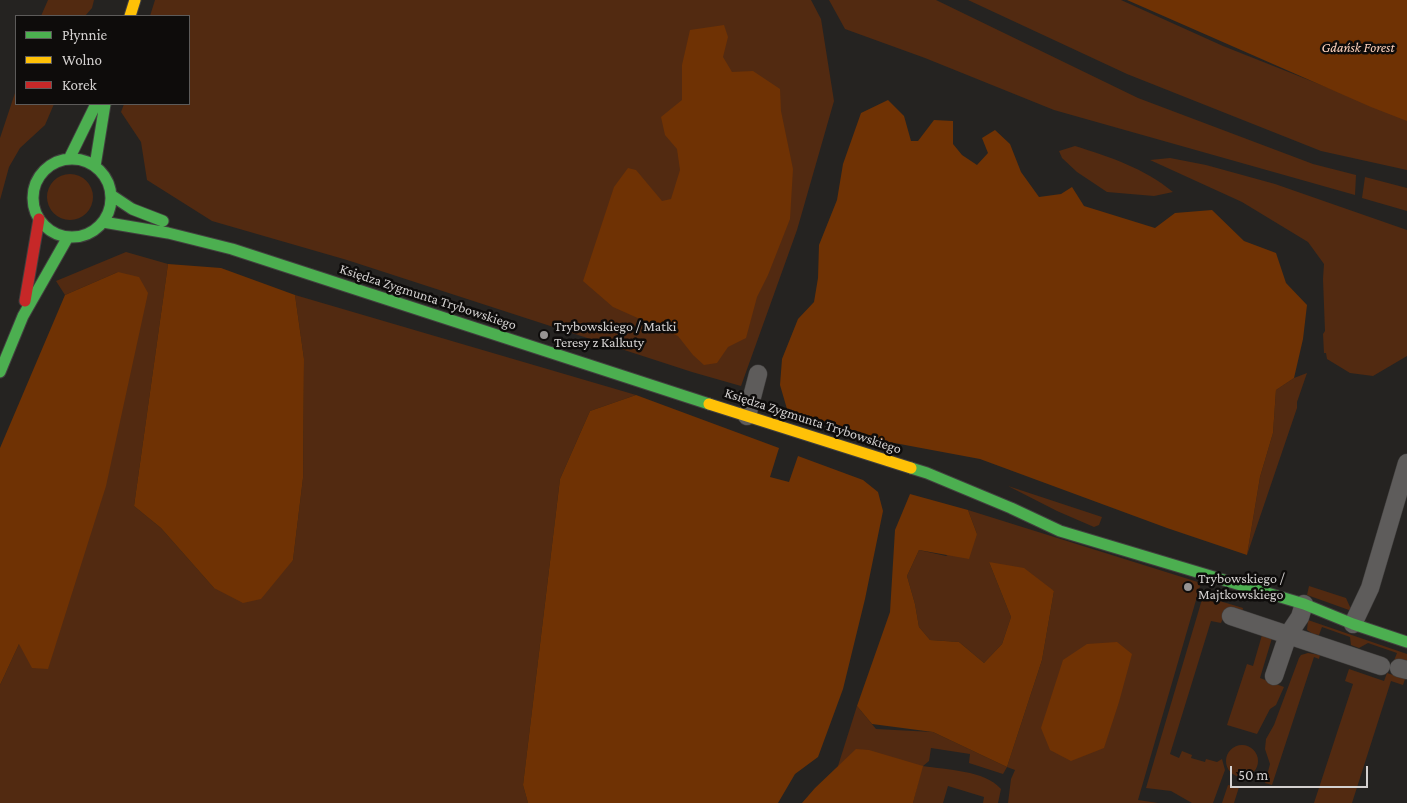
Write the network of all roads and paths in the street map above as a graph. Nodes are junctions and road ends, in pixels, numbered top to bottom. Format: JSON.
{"nodes":[{"id":1,"x":135,"y":0,"type":"edge"},
{"id":2,"x":130,"y":15,"type":"edge"},
{"id":3,"x":96,"y":105,"type":"edge"},
{"id":4,"x":105,"y":105,"type":"edge"},
{"id":5,"x":69,"y":158,"type":"junction"},
{"id":6,"x":95,"y":166,"type":"junction"},
{"id":7,"x":111,"y":195,"type":"junction"},
{"id":8,"x":39,"y":219,"type":"junction"},
{"id":9,"x":103,"y":222,"type":"junction"},
{"id":10,"x":68,"y":237,"type":"junction"},
{"id":11,"x":206,"y":241,"type":"junction"},
{"id":12,"x":23,"y":316,"type":"junction"},
{"id":13,"x":0,"y":372,"type":"edge"},
{"id":14,"x":758,"y":374,"type":"dead end"},
{"id":15,"x":747,"y":416,"type":"junction"},
{"id":16,"x":1407,"y":463,"type":"edge"},
{"id":17,"x":1304,"y":604,"type":"junction"},
{"id":18,"x":1231,"y":616,"type":"dead end"},
{"id":19,"x":1353,"y":624,"type":"junction"},
{"id":20,"x":1288,"y":635,"type":"junction"},
{"id":21,"x":1407,"y":642,"type":"edge"},
{"id":22,"x":1381,"y":666,"type":"dead end"},
{"id":23,"x":1274,"y":676,"type":"dead end"}],
"edges":[{"from":1,"to":2,"type":"street"},
{"from":3,"to":5,"type":"street"},
{"from":4,"to":6,"type":"street"},
{"from":5,"to":6,"type":"street"},
{"from":5,"to":8,"type":"street"},
{"from":6,"to":7,"type":"street"},
{"from":7,"to":9,"type":"street"},
{"from":7,"to":11,"type":"street","name":"Księdza Zygmunta Trybowskiego"},
{"from":8,"to":10,"type":"street"},
{"from":8,"to":12,"type":"street"},
{"from":9,"to":10,"type":"street"},
{"from":9,"to":11,"type":"street","name":"Księdza Zygmunta Trybowskiego"},
{"from":10,"to":12,"type":"street"},
{"from":11,"to":15,"type":"street","name":"Księdza Zygmunta Trybowskiego"},
{"from":12,"to":13,"type":"street"},
{"from":14,"to":15,"type":"street"},
{"from":15,"to":17,"type":"street","name":"Księdza Zygmunta Trybowskiego"},
{"from":16,"to":19,"type":"street"},
{"from":17,"to":19,"type":"street","name":"Księdza Zygmunta Trybowskiego"},
{"from":17,"to":20,"type":"street"},
{"from":18,"to":20,"type":"street"},
{"from":19,"to":21,"type":"street","name":"Księdza Zygmunta Trybowskiego"},
{"from":20,"to":22,"type":"street"},
{"from":20,"to":23,"type":"street"}]}
